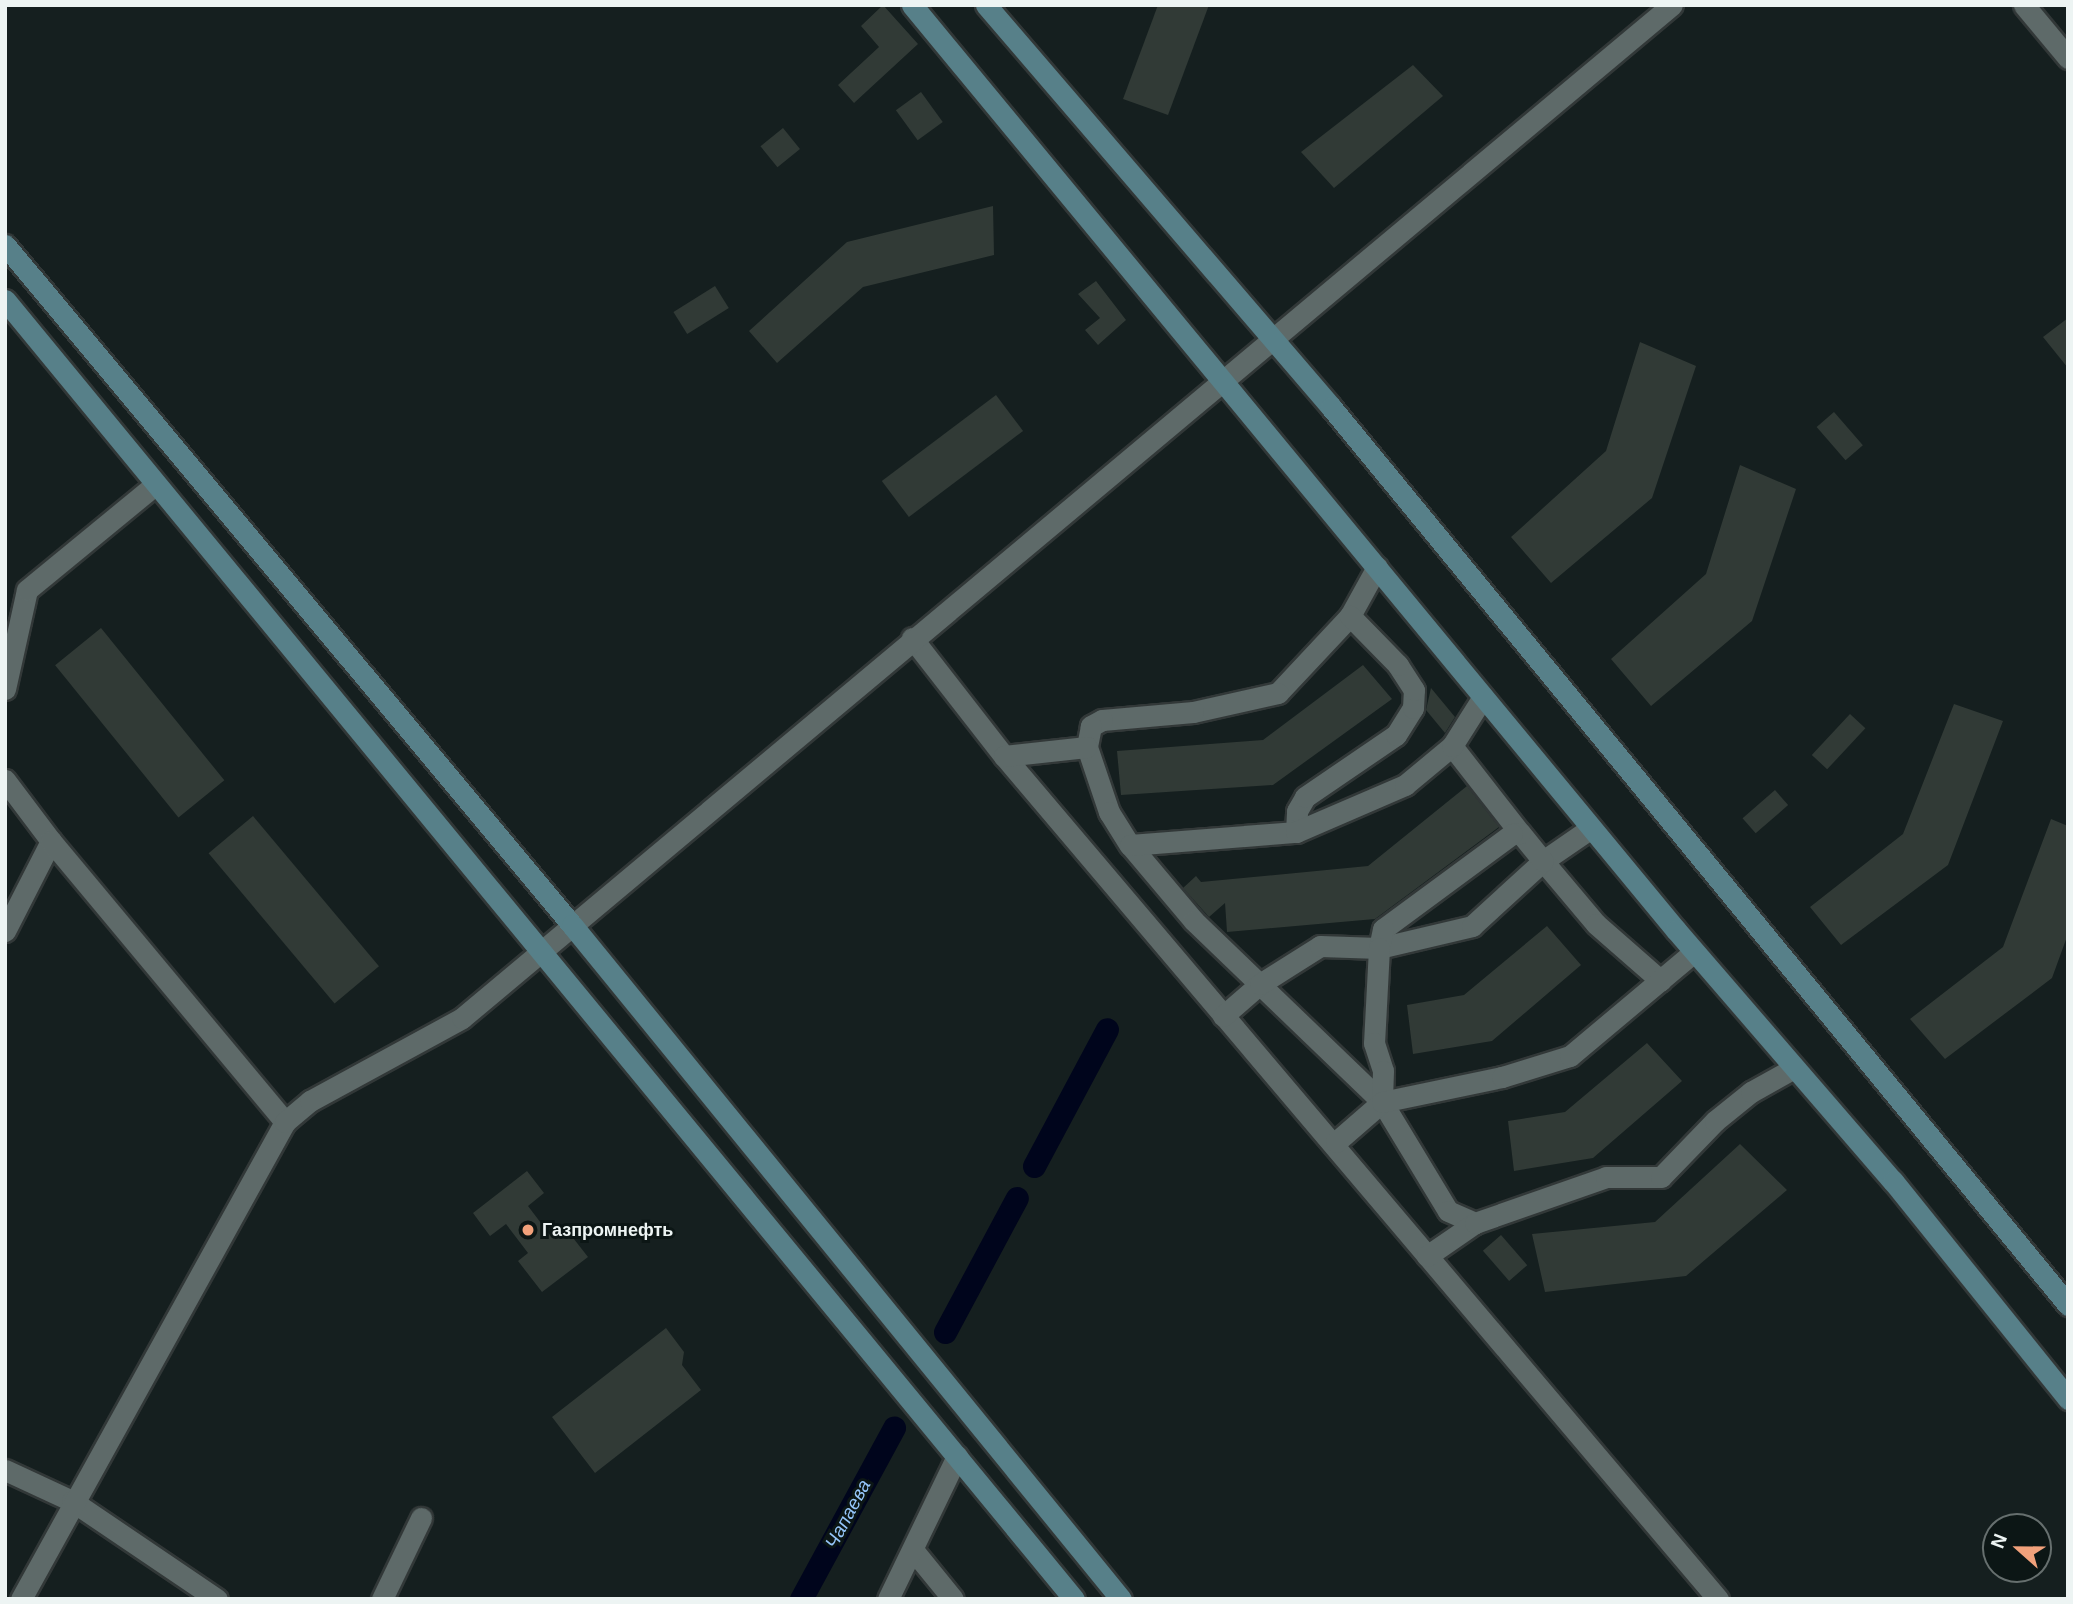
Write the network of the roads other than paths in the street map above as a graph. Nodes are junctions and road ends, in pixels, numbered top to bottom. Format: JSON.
{"nodes":[{"id":1,"x":912,"y":5,"type":"edge"},
{"id":2,"x":986,"y":5,"type":"edge"},
{"id":3,"x":1672,"y":5,"type":"edge"},
{"id":4,"x":2024,"y":5,"type":"edge"},
{"id":5,"x":2068,"y":58,"type":"edge"},
{"id":6,"x":5,"y":246,"type":"edge"},
{"id":7,"x":5,"y":300,"type":"edge"},
{"id":8,"x":1272,"y":341,"type":"junction"},
{"id":9,"x":1223,"y":384,"type":"junction"},
{"id":10,"x":167,"y":443,"type":"junction"},
{"id":11,"x":142,"y":467,"type":"junction"},
{"id":12,"x":155,"y":485,"type":"junction"},
{"id":13,"x":1377,"y":567,"type":"junction"},
{"id":14,"x":1350,"y":616,"type":"junction"},
{"id":15,"x":912,"y":638,"type":"junction"},
{"id":16,"x":5,"y":689,"type":"edge"},
{"id":17,"x":1483,"y":697,"type":"junction"},
{"id":18,"x":1452,"y":746,"type":"junction"},
{"id":19,"x":1087,"y":747,"type":"junction"},
{"id":20,"x":1004,"y":756,"type":"junction"},
{"id":21,"x":5,"y":780,"type":"edge"},
{"id":22,"x":1591,"y":828,"type":"junction"},
{"id":23,"x":1296,"y":832,"type":"junction"},
{"id":24,"x":1520,"y":833,"type":"junction"},
{"id":25,"x":51,"y":841,"type":"junction"},
{"id":26,"x":1130,"y":845,"type":"junction"},
{"id":27,"x":1543,"y":861,"type":"junction"},
{"id":28,"x":572,"y":925,"type":"junction"},
{"id":29,"x":5,"y":931,"type":"edge"},
{"id":30,"x":1379,"y":948,"type":"junction"},
{"id":31,"x":1695,"y":952,"type":"junction"},
{"id":32,"x":541,"y":953,"type":"junction"},
{"id":33,"x":1661,"y":981,"type":"junction"},
{"id":34,"x":1260,"y":984,"type":"junction"},
{"id":35,"x":1223,"y":1016,"type":"junction"},
{"id":36,"x":1794,"y":1068,"type":"junction"},
{"id":37,"x":1382,"y":1102,"type":"junction"},
{"id":38,"x":285,"y":1122,"type":"junction"},
{"id":39,"x":1336,"y":1142,"type":"junction"},
{"id":40,"x":1475,"y":1223,"type":"junction"},
{"id":41,"x":1427,"y":1255,"type":"junction"},
{"id":42,"x":2068,"y":1305,"type":"edge"},
{"id":43,"x":2068,"y":1399,"type":"edge"},
{"id":44,"x":957,"y":1456,"type":"junction"},
{"id":45,"x":5,"y":1470,"type":"edge"},
{"id":46,"x":72,"y":1501,"type":"junction"},
{"id":47,"x":421,"y":1518,"type":"dead end"},
{"id":48,"x":913,"y":1550,"type":"junction"},
{"id":49,"x":22,"y":1599,"type":"edge"},
{"id":50,"x":217,"y":1599,"type":"edge"},
{"id":51,"x":382,"y":1599,"type":"edge"},
{"id":52,"x":887,"y":1599,"type":"edge"},
{"id":53,"x":953,"y":1599,"type":"edge"},
{"id":54,"x":1074,"y":1599,"type":"edge"},
{"id":55,"x":1121,"y":1599,"type":"edge"},
{"id":56,"x":1718,"y":1599,"type":"edge"}],
"edges":[{"from":1,"to":9,"type":"street"},
{"from":2,"to":8,"type":"street"},
{"from":3,"to":8,"type":"street"},
{"from":4,"to":5,"type":"street"},
{"from":6,"to":10,"type":"street"},
{"from":7,"to":11,"type":"street"},
{"from":8,"to":9,"type":"street"},
{"from":8,"to":42,"type":"street"},
{"from":9,"to":13,"type":"street"},
{"from":9,"to":15,"type":"street"},
{"from":10,"to":11,"type":"street"},
{"from":10,"to":28,"type":"street"},
{"from":11,"to":12,"type":"street"},
{"from":12,"to":16,"type":"street"},
{"from":12,"to":32,"type":"street"},
{"from":13,"to":14,"type":"street"},
{"from":13,"to":17,"type":"street"},
{"from":14,"to":19,"type":"street"},
{"from":14,"to":23,"type":"street"},
{"from":15,"to":20,"type":"street"},
{"from":15,"to":28,"type":"street"},
{"from":17,"to":18,"type":"street"},
{"from":17,"to":22,"type":"street"},
{"from":18,"to":23,"type":"street"},
{"from":18,"to":24,"type":"street"},
{"from":19,"to":20,"type":"street"},
{"from":19,"to":26,"type":"street"},
{"from":20,"to":35,"type":"street"},
{"from":21,"to":25,"type":"street"},
{"from":22,"to":27,"type":"street"},
{"from":22,"to":31,"type":"street"},
{"from":23,"to":26,"type":"street"},
{"from":24,"to":27,"type":"street"},
{"from":24,"to":30,"type":"street"},
{"from":25,"to":29,"type":"street"},
{"from":25,"to":38,"type":"street"},
{"from":26,"to":34,"type":"street"},
{"from":27,"to":30,"type":"street"},
{"from":27,"to":33,"type":"street"},
{"from":28,"to":32,"type":"street"},
{"from":28,"to":55,"type":"street"},
{"from":30,"to":34,"type":"street"},
{"from":30,"to":37,"type":"street"},
{"from":31,"to":33,"type":"street"},
{"from":31,"to":36,"type":"street"},
{"from":32,"to":38,"type":"street"},
{"from":32,"to":44,"type":"street"},
{"from":33,"to":37,"type":"street"},
{"from":34,"to":35,"type":"street"},
{"from":34,"to":37,"type":"street"},
{"from":35,"to":39,"type":"street"},
{"from":36,"to":40,"type":"street"},
{"from":36,"to":43,"type":"street"},
{"from":37,"to":39,"type":"street"},
{"from":37,"to":40,"type":"street"},
{"from":38,"to":46,"type":"street"},
{"from":39,"to":41,"type":"street"},
{"from":40,"to":41,"type":"street"},
{"from":41,"to":56,"type":"street"},
{"from":44,"to":48,"type":"street"},
{"from":44,"to":54,"type":"street"},
{"from":45,"to":46,"type":"street"},
{"from":46,"to":49,"type":"street"},
{"from":46,"to":50,"type":"street"},
{"from":47,"to":51,"type":"street"},
{"from":48,"to":52,"type":"street"},
{"from":48,"to":53,"type":"street"}]}
